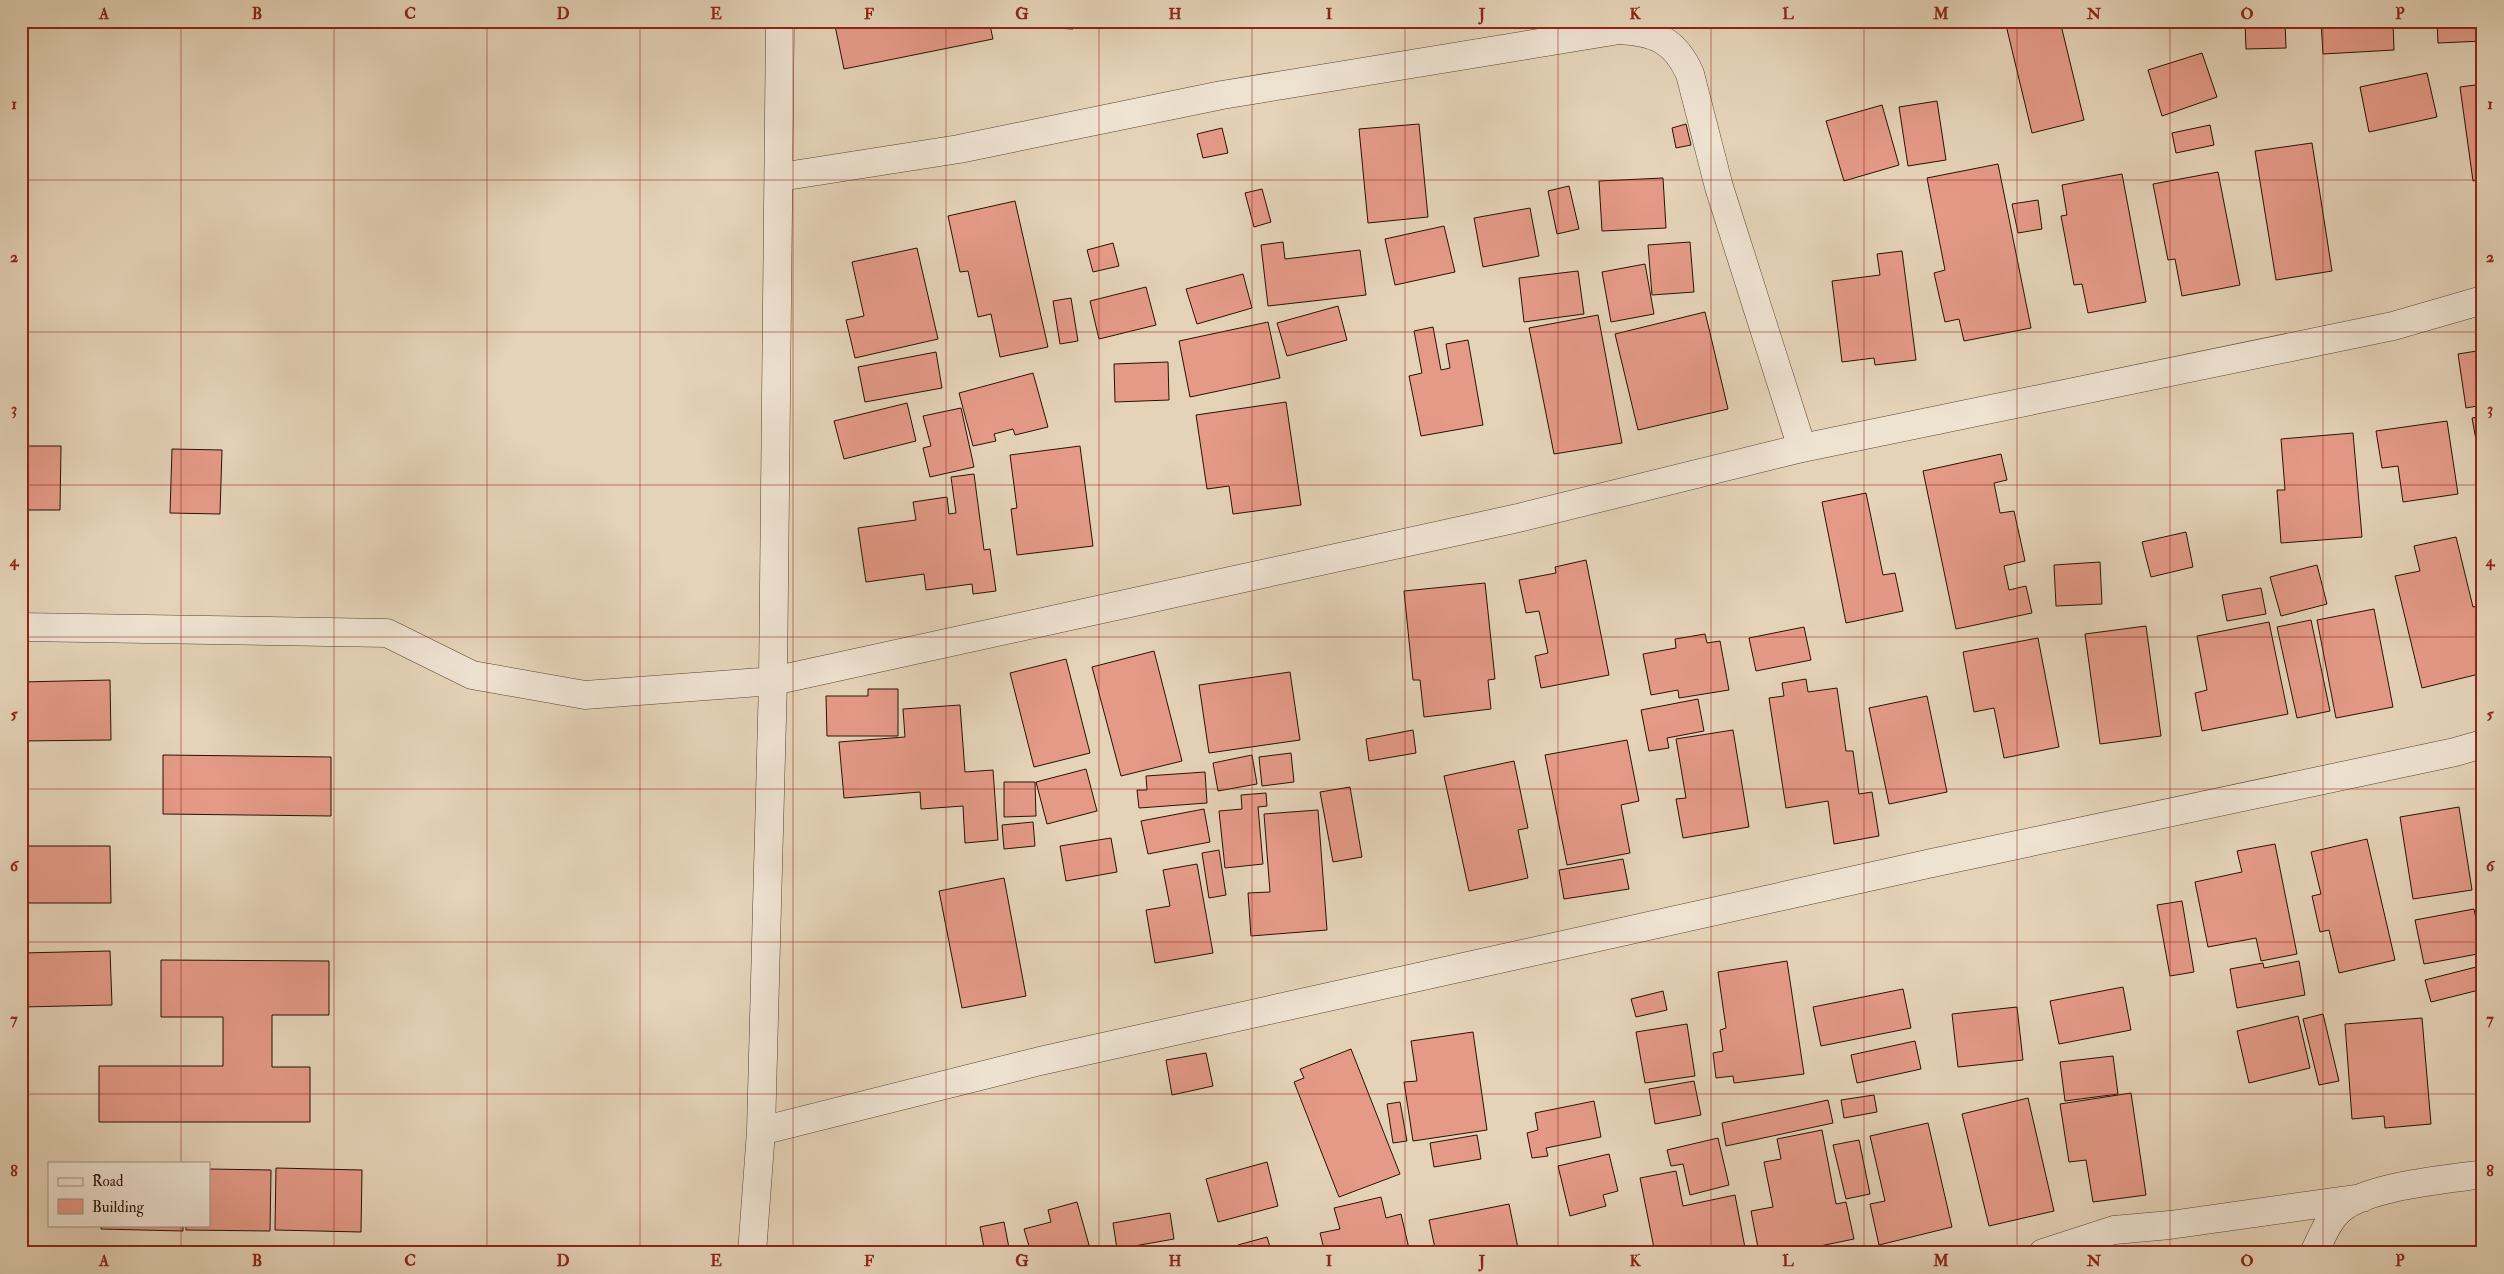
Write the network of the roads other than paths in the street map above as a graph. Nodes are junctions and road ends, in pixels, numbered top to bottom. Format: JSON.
{"nodes":[{"id":1,"x":780,"y":21,"type":"edge"},
{"id":2,"x":780,"y":177,"type":"junction"},
{"id":3,"x":2483,"y":300,"type":"edge"},
{"id":4,"x":1802,"y":448,"type":"junction"},
{"id":5,"x":21,"y":628,"type":"edge"},
{"id":6,"x":773,"y":681,"type":"junction"},
{"id":7,"x":2483,"y":744,"type":"edge"},
{"id":8,"x":761,"y":1132,"type":"junction"},
{"id":9,"x":2483,"y":1174,"type":"edge"},
{"id":10,"x":2362,"y":1198,"type":"junction"},
{"id":11,"x":752,"y":1253,"type":"edge"},
{"id":12,"x":2043,"y":1253,"type":"edge"},
{"id":13,"x":2314,"y":1253,"type":"edge"}],
"edges":[{"from":1,"to":2,"type":"street"},
{"from":2,"to":4,"type":"street"},
{"from":2,"to":6,"type":"street"},
{"from":3,"to":4,"type":"street"},
{"from":4,"to":6,"type":"street"},
{"from":5,"to":6,"type":"street"},
{"from":6,"to":8,"type":"street"},
{"from":7,"to":8,"type":"street"},
{"from":8,"to":11,"type":"street"},
{"from":9,"to":10,"type":"street"},
{"from":10,"to":12,"type":"street"},
{"from":10,"to":13,"type":"street"}]}
